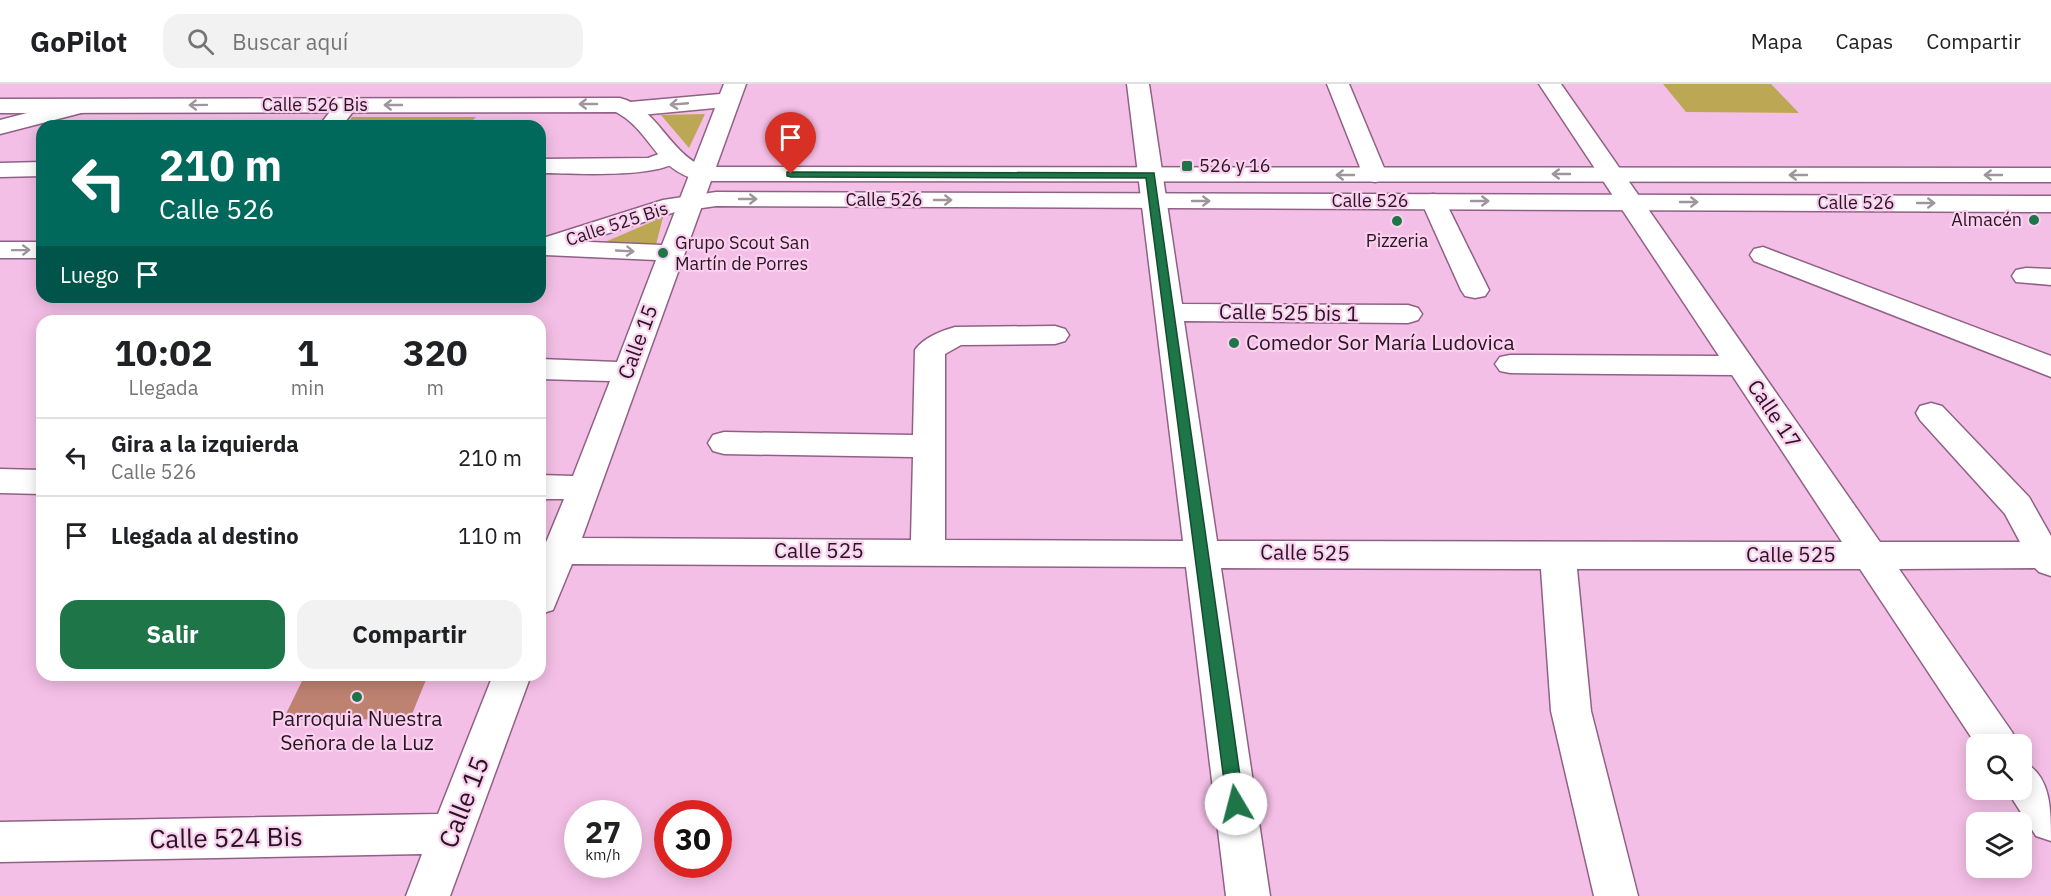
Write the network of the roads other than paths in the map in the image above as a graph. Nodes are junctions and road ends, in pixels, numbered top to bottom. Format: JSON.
{"nodes":[{"id":1,"x":1138,"y":84,"type":"edge"},
{"id":2,"x":1338,"y":84,"type":"edge"},
{"id":3,"x":1550,"y":84,"type":"edge"},
{"id":4,"x":732,"y":92,"type":"edge"},
{"id":5,"x":347,"y":105,"type":"junction"},
{"id":6,"x":0,"y":106,"type":"edge"},
{"id":7,"x":77,"y":106,"type":"junction"},
{"id":8,"x":630,"y":108,"type":"junction"},
{"id":9,"x":335,"y":120,"type":"edge"},
{"id":10,"x":0,"y":127,"type":"edge"},
{"id":11,"x":670,"y":158,"type":"junction"},
{"id":12,"x":546,"y":166,"type":"edge"},
{"id":13,"x":36,"y":169,"type":"edge"},
{"id":14,"x":0,"y":170,"type":"edge"},
{"id":15,"x":701,"y":174,"type":"junction"},
{"id":16,"x":1612,"y":174,"type":"junction"},
{"id":17,"x":1375,"y":175,"type":"junction"},
{"id":18,"x":2051,"y":175,"type":"edge"},
{"id":19,"x":1152,"y":188,"type":"junction"},
{"id":20,"x":1433,"y":201,"type":"junction"},
{"id":21,"x":1630,"y":202,"type":"junction"},
{"id":22,"x":690,"y":203,"type":"junction"},
{"id":23,"x":2051,"y":204,"type":"edge"},
{"id":24,"x":546,"y":246,"type":"edge"},
{"id":25,"x":546,"y":247,"type":"edge"},
{"id":26,"x":0,"y":250,"type":"edge"},
{"id":27,"x":36,"y":250,"type":"edge"},
{"id":28,"x":671,"y":253,"type":"junction"},
{"id":29,"x":1763,"y":255,"type":"dead end"},
{"id":30,"x":1474,"y":290,"type":"dead end"},
{"id":31,"x":1169,"y":312,"type":"junction"},
{"id":32,"x":1408,"y":314,"type":"dead end"},
{"id":33,"x":1055,"y":334,"type":"dead end"},
{"id":34,"x":1510,"y":364,"type":"dead end"},
{"id":35,"x":1742,"y":366,"type":"junction"},
{"id":36,"x":2051,"y":367,"type":"edge"},
{"id":37,"x":546,"y":369,"type":"edge"},
{"id":38,"x":628,"y":372,"type":"junction"},
{"id":39,"x":1931,"y":413,"type":"dead end"},
{"id":40,"x":724,"y":443,"type":"dead end"},
{"id":41,"x":930,"y":446,"type":"junction"},
{"id":42,"x":0,"y":482,"type":"edge"},
{"id":43,"x":36,"y":482,"type":"edge"},
{"id":44,"x":546,"y":487,"type":"edge"},
{"id":45,"x":585,"y":488,"type":"junction"},
{"id":46,"x":559,"y":551,"type":"junction"},
{"id":47,"x":928,"y":552,"type":"junction"},
{"id":48,"x":1202,"y":552,"type":"junction"},
{"id":49,"x":1870,"y":555,"type":"junction"},
{"id":50,"x":1558,"y":556,"type":"junction"},
{"id":51,"x":2049,"y":558,"type":"edge"},
{"id":52,"x":546,"y":585,"type":"edge"},
{"id":53,"x":510,"y":681,"type":"edge"},
{"id":54,"x":1991,"y":734,"type":"edge"},
{"id":55,"x":2032,"y":794,"type":"edge"},
{"id":56,"x":2051,"y":822,"type":"edge"},
{"id":57,"x":452,"y":834,"type":"junction"},
{"id":58,"x":0,"y":842,"type":"edge"},
{"id":59,"x":428,"y":896,"type":"edge"},
{"id":60,"x":1248,"y":896,"type":"edge"},
{"id":61,"x":1616,"y":896,"type":"edge"}],
"edges":[{"from":1,"to":19,"type":"street"},
{"from":2,"to":17,"type":"street"},
{"from":3,"to":16,"type":"street","name":"Calle 17"},
{"from":4,"to":8,"type":"street","name":"Calle 526 Bis","one_way":true},
{"from":4,"to":15,"type":"street","name":"Calle 15"},
{"from":5,"to":7,"type":"street","name":"Calle 526 Bis","one_way":true},
{"from":8,"to":5,"type":"street","name":"Calle 526 Bis","one_way":true},
{"from":5,"to":9,"type":"street"},
{"from":6,"to":7,"type":"street","name":"Calle 526 Bis"},
{"from":7,"to":10,"type":"street"},
{"from":8,"to":11,"type":"street"},
{"from":11,"to":12,"type":"street"},
{"from":11,"to":15,"type":"street"},
{"from":13,"to":14,"type":"street"},
{"from":15,"to":19,"type":"street","name":"Calle 526"},
{"from":15,"to":22,"type":"street","name":"Calle 15"},
{"from":16,"to":17,"type":"street","name":"Calle 526","one_way":true},
{"from":18,"to":16,"type":"street","name":"Calle 526","one_way":true},
{"from":16,"to":21,"type":"street","name":"Calle 17"},
{"from":17,"to":19,"type":"street","name":"Calle 526","one_way":true},
{"from":19,"to":20,"type":"street","name":"Calle 526","one_way":true},
{"from":22,"to":19,"type":"street","name":"Calle 526","one_way":true},
{"from":19,"to":31,"type":"street"},
{"from":20,"to":21,"type":"street","name":"Calle 526","one_way":true},
{"from":20,"to":30,"type":"street"},
{"from":21,"to":23,"type":"street","name":"Calle 526","one_way":true},
{"from":21,"to":35,"type":"street","name":"Calle 17"},
{"from":22,"to":24,"type":"street","name":"Calle 525 Bis"},
{"from":22,"to":28,"type":"street","name":"Calle 15"},
{"from":25,"to":28,"type":"street","name":"Calle 525 Bis","one_way":true},
{"from":26,"to":27,"type":"street","one_way":true},
{"from":28,"to":38,"type":"street","name":"Calle 15"},
{"from":29,"to":36,"type":"street"},
{"from":31,"to":32,"type":"street","name":"Calle 525 bis 1"},
{"from":31,"to":48,"type":"street"},
{"from":33,"to":41,"type":"street"},
{"from":34,"to":35,"type":"street"},
{"from":35,"to":49,"type":"street","name":"Calle 17"},
{"from":37,"to":38,"type":"street"},
{"from":38,"to":45,"type":"street","name":"Calle 15"},
{"from":39,"to":51,"type":"street"},
{"from":40,"to":41,"type":"street"},
{"from":41,"to":47,"type":"street"},
{"from":42,"to":43,"type":"street"},
{"from":44,"to":45,"type":"street"},
{"from":45,"to":46,"type":"street","name":"Calle 15"},
{"from":46,"to":47,"type":"street","name":"Calle 525"},
{"from":46,"to":52,"type":"street","name":"Calle 15"},
{"from":47,"to":48,"type":"street","name":"Calle 525"},
{"from":48,"to":50,"type":"street","name":"Calle 525"},
{"from":48,"to":60,"type":"street"},
{"from":49,"to":50,"type":"street","name":"Calle 525"},
{"from":49,"to":51,"type":"street","name":"Calle 525"},
{"from":49,"to":54,"type":"street","name":"Calle 17"},
{"from":50,"to":61,"type":"street"},
{"from":53,"to":57,"type":"street","name":"Calle 15"},
{"from":55,"to":56,"type":"street"},
{"from":57,"to":58,"type":"street","name":"Calle 524 Bis"},
{"from":57,"to":59,"type":"street","name":"Calle 15"}]}
